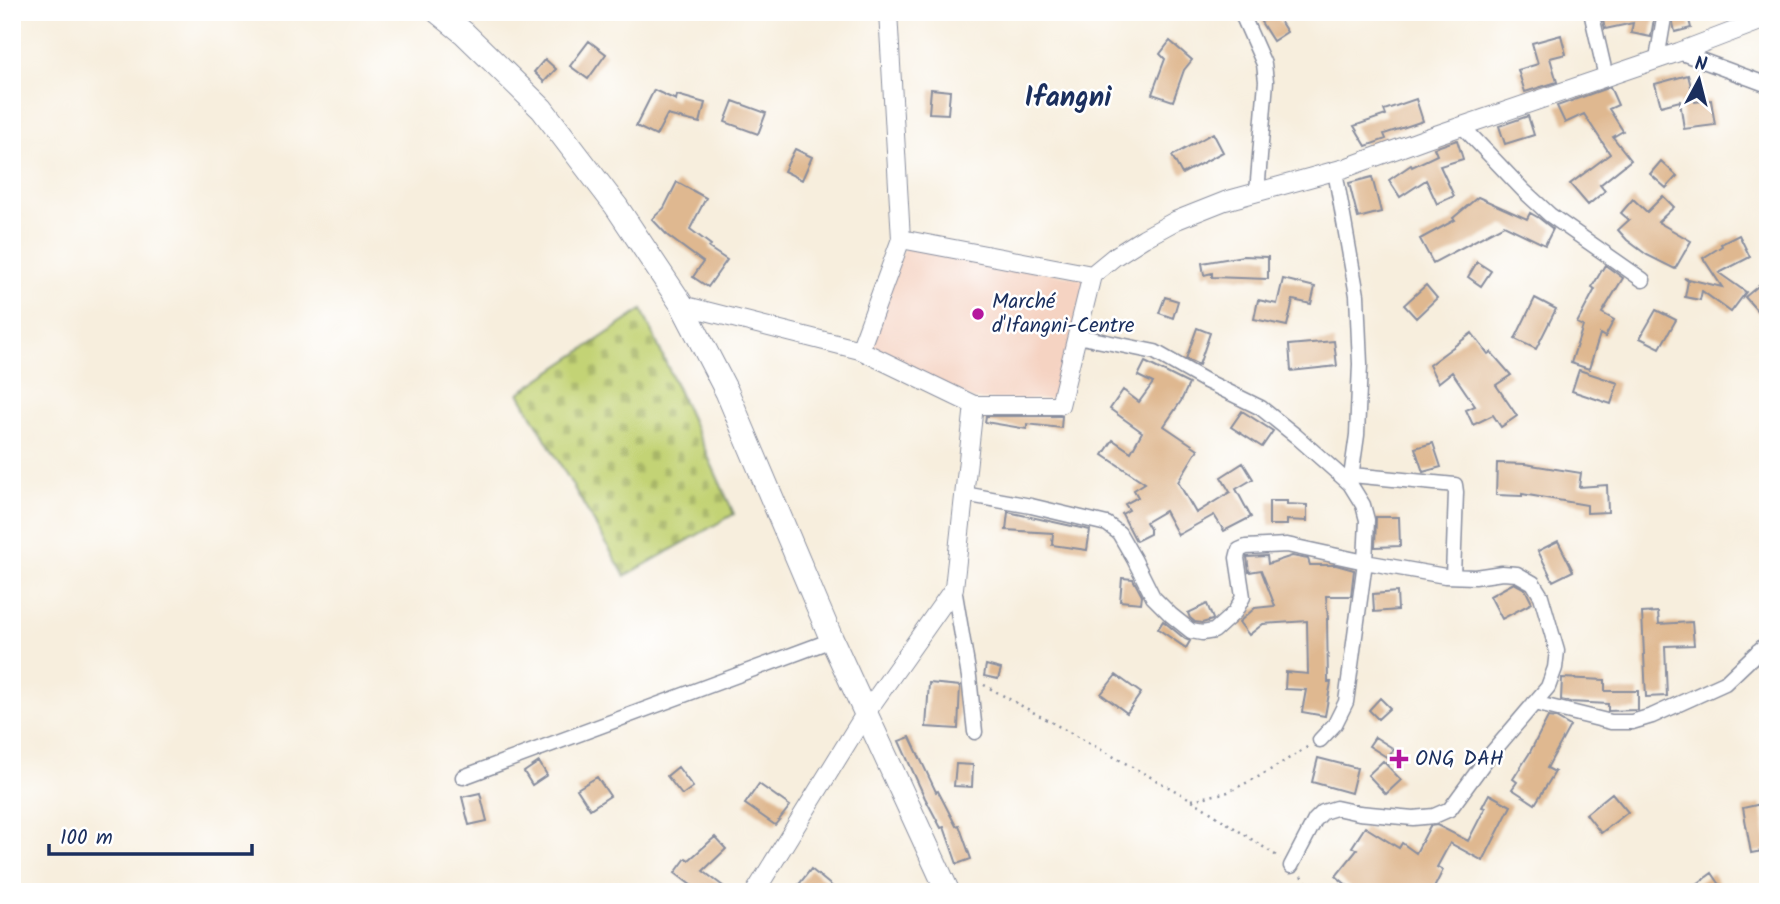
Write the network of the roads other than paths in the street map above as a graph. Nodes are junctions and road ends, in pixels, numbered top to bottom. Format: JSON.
{"nodes":[{"id":1,"x":438,"y":12,"type":"edge"},
{"id":2,"x":888,"y":12,"type":"edge"},
{"id":3,"x":1241,"y":12,"type":"edge"},
{"id":4,"x":1591,"y":12,"type":"edge"},
{"id":5,"x":1665,"y":12,"type":"edge"},
{"id":6,"x":1768,"y":18,"type":"edge"},
{"id":7,"x":1679,"y":51,"type":"junction"},
{"id":8,"x":1657,"y":59,"type":"junction"},
{"id":9,"x":1606,"y":77,"type":"junction"},
{"id":10,"x":1768,"y":85,"type":"edge"},
{"id":11,"x":1462,"y":126,"type":"junction"},
{"id":12,"x":1335,"y":171,"type":"junction"},
{"id":13,"x":1257,"y":193,"type":"junction"},
{"id":14,"x":901,"y":239,"type":"junction"},
{"id":15,"x":1093,"y":275,"type":"junction"},
{"id":16,"x":1643,"y":280,"type":"dead end"},
{"id":17,"x":682,"y":305,"type":"junction"},
{"id":18,"x":1077,"y":336,"type":"junction"},
{"id":19,"x":860,"y":350,"type":"junction"},
{"id":20,"x":974,"y":405,"type":"junction"},
{"id":21,"x":1351,"y":480,"type":"junction"},
{"id":22,"x":964,"y":494,"type":"junction"},
{"id":23,"x":1365,"y":562,"type":"junction"},
{"id":24,"x":1453,"y":576,"type":"junction"},
{"id":25,"x":954,"y":587,"type":"junction"},
{"id":26,"x":832,"y":639,"type":"junction"},
{"id":27,"x":1763,"y":647,"type":"edge"},
{"id":28,"x":1768,"y":665,"type":"edge"},
{"id":29,"x":1534,"y":703,"type":"junction"},
{"id":30,"x":865,"y":714,"type":"junction"},
{"id":31,"x":975,"y":732,"type":"dead end"},
{"id":32,"x":1320,"y":740,"type":"road end"},
{"id":33,"x":463,"y":777,"type":"dead end"},
{"id":34,"x":1291,"y":866,"type":"road end"},
{"id":35,"x":755,"y":892,"type":"edge"},
{"id":36,"x":948,"y":892,"type":"edge"}],
"edges":[{"from":1,"to":17,"type":"highway"},
{"from":2,"to":14,"type":"street"},
{"from":3,"to":13,"type":"street"},
{"from":4,"to":9,"type":"street"},
{"from":5,"to":8,"type":"street"},
{"from":6,"to":7,"type":"street"},
{"from":7,"to":8,"type":"street"},
{"from":7,"to":10,"type":"street"},
{"from":8,"to":9,"type":"street"},
{"from":9,"to":11,"type":"street"},
{"from":11,"to":12,"type":"street"},
{"from":11,"to":16,"type":"street"},
{"from":12,"to":13,"type":"street"},
{"from":12,"to":21,"type":"street"},
{"from":13,"to":15,"type":"street"},
{"from":14,"to":15,"type":"street"},
{"from":14,"to":19,"type":"street"},
{"from":15,"to":18,"type":"street"},
{"from":17,"to":19,"type":"street"},
{"from":17,"to":26,"type":"highway"},
{"from":18,"to":20,"type":"street"},
{"from":18,"to":21,"type":"street"},
{"from":19,"to":20,"type":"street"},
{"from":20,"to":22,"type":"street"},
{"from":21,"to":23,"type":"street"},
{"from":21,"to":24,"type":"street"},
{"from":22,"to":23,"type":"street"},
{"from":22,"to":25,"type":"street"},
{"from":23,"to":24,"type":"street"},
{"from":23,"to":32,"type":"street"},
{"from":24,"to":29,"type":"street"},
{"from":25,"to":30,"type":"street"},
{"from":25,"to":31,"type":"street"},
{"from":26,"to":30,"type":"highway"},
{"from":26,"to":33,"type":"street"},
{"from":27,"to":28,"type":"street"},
{"from":27,"to":29,"type":"street"},
{"from":29,"to":34,"type":"street"},
{"from":30,"to":35,"type":"street"},
{"from":30,"to":36,"type":"highway"}]}
